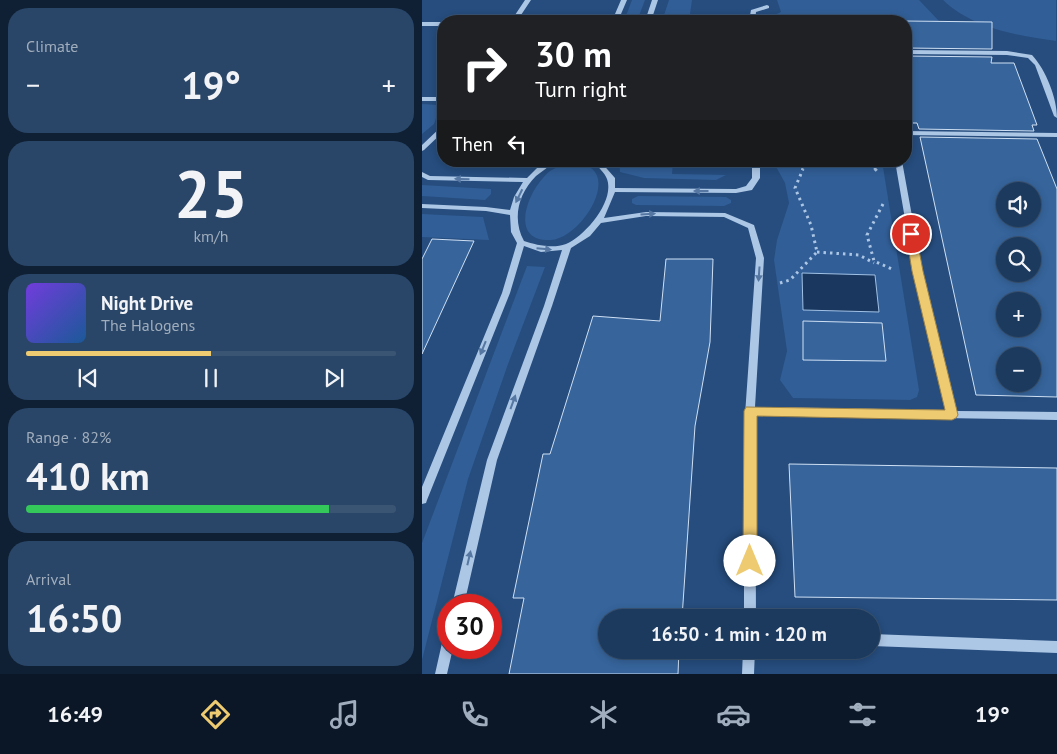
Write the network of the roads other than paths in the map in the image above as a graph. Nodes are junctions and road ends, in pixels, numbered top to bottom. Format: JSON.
{"nodes":[{"id":1,"x":528,"y":0,"type":"edge"},
{"id":2,"x":624,"y":0,"type":"edge"},
{"id":3,"x":655,"y":0,"type":"edge"},
{"id":4,"x":767,"y":7,"type":"dead end"},
{"id":5,"x":518,"y":15,"type":"edge"},
{"id":6,"x":618,"y":15,"type":"edge"},
{"id":7,"x":650,"y":15,"type":"edge"},
{"id":8,"x":753,"y":15,"type":"edge"},
{"id":9,"x":422,"y":24,"type":"edge"},
{"id":10,"x":437,"y":24,"type":"edge"},
{"id":11,"x":912,"y":52,"type":"edge"},
{"id":12,"x":422,"y":98,"type":"edge"},
{"id":13,"x":437,"y":99,"type":"edge"},
{"id":14,"x":1056,"y":116,"type":"edge"},
{"id":15,"x":912,"y":133,"type":"edge"},
{"id":16,"x":437,"y":134,"type":"edge"},
{"id":17,"x":1056,"y":135,"type":"edge"},
{"id":18,"x":422,"y":149,"type":"edge"},
{"id":19,"x":544,"y":167,"type":"edge"},
{"id":20,"x":603,"y":167,"type":"edge"},
{"id":21,"x":756,"y":167,"type":"edge"},
{"id":22,"x":899,"y":167,"type":"edge"},
{"id":23,"x":422,"y":174,"type":"edge"},
{"id":24,"x":528,"y":180,"type":"junction"},
{"id":25,"x":612,"y":190,"type":"junction"},
{"id":26,"x":422,"y":206,"type":"edge"},
{"id":27,"x":513,"y":213,"type":"junction"},
{"id":28,"x":599,"y":220,"type":"junction"},
{"id":29,"x":521,"y":242,"type":"junction"},
{"id":30,"x":567,"y":247,"type":"junction"},
{"id":31,"x":751,"y":411,"type":"junction"},
{"id":32,"x":952,"y":415,"type":"junction"},
{"id":33,"x":1056,"y":416,"type":"edge"},
{"id":34,"x":422,"y":500,"type":"edge"},
{"id":35,"x":461,"y":594,"type":"edge"},
{"id":36,"x":750,"y":609,"type":"edge"},
{"id":37,"x":880,"y":640,"type":"edge"},
{"id":38,"x":1056,"y":647,"type":"edge"},
{"id":39,"x":444,"y":659,"type":"edge"},
{"id":40,"x":749,"y":659,"type":"edge"},
{"id":41,"x":441,"y":674,"type":"edge"},
{"id":42,"x":748,"y":674,"type":"edge"}],
"edges":[{"from":1,"to":5,"type":"street"},
{"from":2,"to":6,"type":"street"},
{"from":3,"to":7,"type":"street"},
{"from":4,"to":8,"type":"street"},
{"from":9,"to":10,"type":"street"},
{"from":11,"to":14,"type":"street"},
{"from":12,"to":13,"type":"street"},
{"from":15,"to":17,"type":"street"},
{"from":16,"to":18,"type":"street"},
{"from":19,"to":24,"type":"street"},
{"from":20,"to":25,"type":"street"},
{"from":21,"to":25,"type":"street","one_way":true},
{"from":22,"to":32,"type":"street"},
{"from":24,"to":23,"type":"street","one_way":true},
{"from":24,"to":27,"type":"street","one_way":true},
{"from":25,"to":28,"type":"street"},
{"from":26,"to":27,"type":"street"},
{"from":27,"to":29,"type":"street"},
{"from":28,"to":30,"type":"street"},
{"from":28,"to":31,"type":"street","one_way":true},
{"from":29,"to":30,"type":"street","one_way":true},
{"from":29,"to":34,"type":"street","one_way":true},
{"from":35,"to":30,"type":"street","one_way":true},
{"from":31,"to":32,"type":"street"},
{"from":31,"to":36,"type":"street"},
{"from":32,"to":33,"type":"street"},
{"from":37,"to":38,"type":"street"},
{"from":39,"to":41,"type":"street"},
{"from":40,"to":42,"type":"street"}]}
